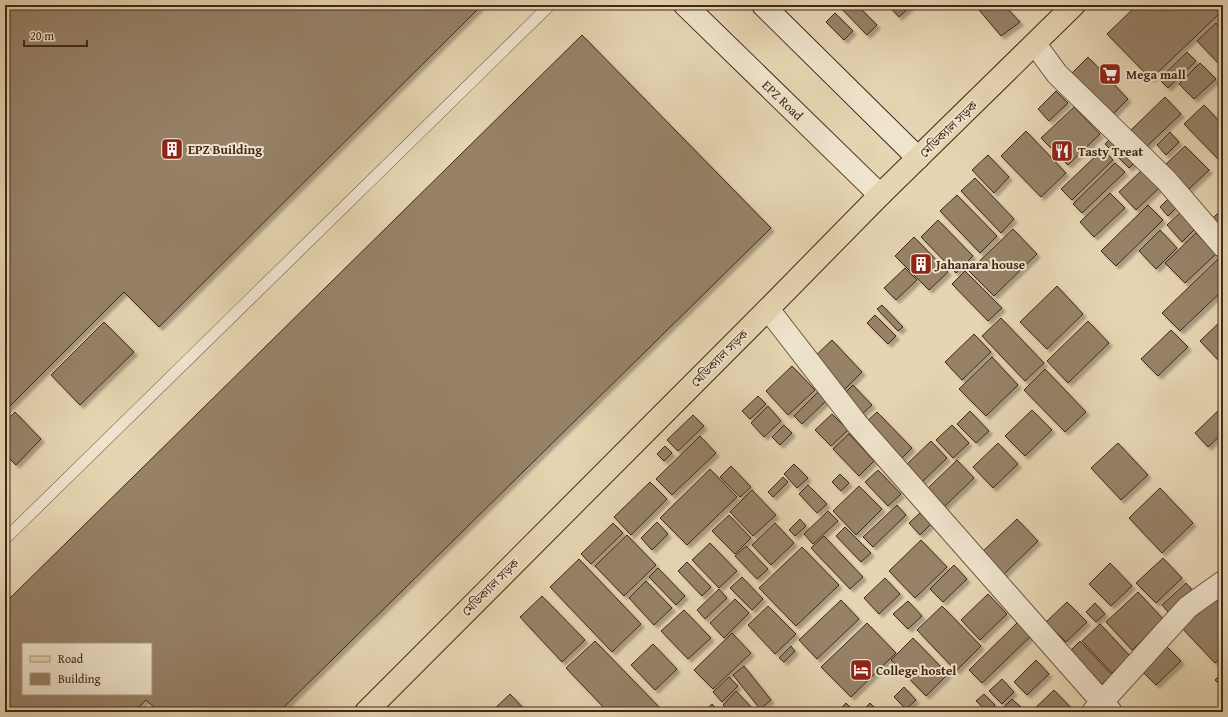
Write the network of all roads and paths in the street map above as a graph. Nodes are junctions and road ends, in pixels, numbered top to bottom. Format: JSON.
{"nodes":[{"id":1,"x":550,"y":5,"type":"edge"},
{"id":2,"x":685,"y":5,"type":"edge"},
{"id":3,"x":763,"y":5,"type":"edge"},
{"id":4,"x":1074,"y":5,"type":"edge"},
{"id":5,"x":1035,"y":44,"type":"junction"},
{"id":6,"x":918,"y":158,"type":"junction"},
{"id":7,"x":880,"y":195,"type":"junction"},
{"id":8,"x":1223,"y":246,"type":"edge"},
{"id":9,"x":768,"y":309,"type":"junction"},
{"id":10,"x":5,"y":539,"type":"edge"},
{"id":11,"x":1223,"y":582,"type":"edge"},
{"id":12,"x":1102,"y":709,"type":"edge"},
{"id":13,"x":366,"y":712,"type":"edge"}],
"edges":[{"from":1,"to":10,"type":"lane"},
{"from":2,"to":7,"type":"street","name":"EPZ Road"},
{"from":3,"to":6,"type":"street"},
{"from":4,"to":5,"type":"main road","name":"মেডিক্যাল সড়ক"},
{"from":5,"to":6,"type":"main road","name":"মেডিক্যাল সড়ক"},
{"from":5,"to":8,"type":"street"},
{"from":6,"to":7,"type":"main road","name":"মেডিক্যাল সড়ক"},
{"from":7,"to":9,"type":"main road","name":"মেডিক্যাল সড়ক"},
{"from":9,"to":12,"type":"street"},
{"from":9,"to":13,"type":"main road","name":"মেডিক্যাল সড়ক"},
{"from":11,"to":12,"type":"street"}]}
